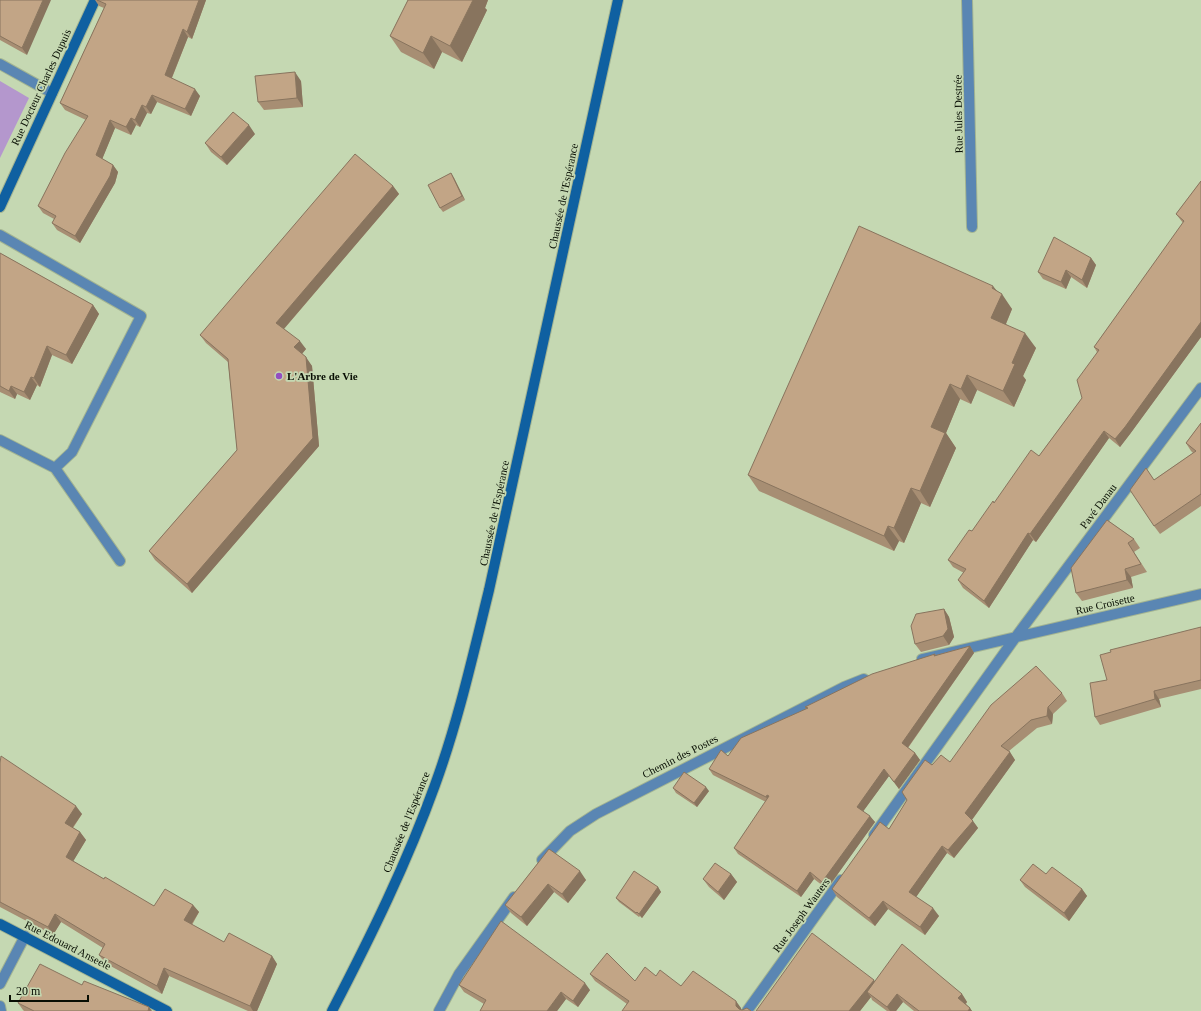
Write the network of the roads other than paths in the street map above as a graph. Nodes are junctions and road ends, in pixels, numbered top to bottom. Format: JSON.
{"nodes":[{"id":1,"x":95,"y":0,"type":"edge"},
{"id":2,"x":618,"y":0,"type":"edge"},
{"id":3,"x":967,"y":0,"type":"edge"},
{"id":4,"x":0,"y":64,"type":"edge"},
{"id":5,"x":52,"y":93,"type":"junction"},
{"id":6,"x":0,"y":207,"type":"edge"},
{"id":7,"x":972,"y":227,"type":"dead end"},
{"id":8,"x":0,"y":235,"type":"edge"},
{"id":9,"x":1201,"y":388,"type":"edge"},
{"id":10,"x":0,"y":440,"type":"edge"},
{"id":11,"x":55,"y":468,"type":"junction"},
{"id":12,"x":120,"y":561,"type":"dead end"},
{"id":13,"x":1201,"y":594,"type":"edge"},
{"id":14,"x":1015,"y":638,"type":"junction"},
{"id":15,"x":914,"y":661,"type":"edge"},
{"id":16,"x":872,"y":676,"type":"edge"},
{"id":17,"x":868,"y":842,"type":"edge"},
{"id":18,"x":536,"y":868,"type":"edge"},
{"id":19,"x":849,"y":868,"type":"edge"},
{"id":20,"x":518,"y":892,"type":"edge"},
{"id":21,"x":0,"y":924,"type":"edge"},
{"id":22,"x":25,"y":936,"type":"junction"},
{"id":23,"x":0,"y":984,"type":"edge"},
{"id":24,"x":0,"y":1006,"type":"edge"},
{"id":25,"x":1,"y":1011,"type":"edge"},
{"id":26,"x":167,"y":1011,"type":"edge"},
{"id":27,"x":332,"y":1011,"type":"edge"},
{"id":28,"x":439,"y":1011,"type":"edge"},
{"id":29,"x":747,"y":1011,"type":"edge"}],
"edges":[{"from":1,"to":5,"type":"main road","name":"Rue Docteur Charles Dupuis"},
{"from":2,"to":27,"type":"main road","name":"Chaussée de l'Espérance"},
{"from":3,"to":7,"type":"street","name":"Rue Jules Destrée"},
{"from":4,"to":5,"type":"street"},
{"from":5,"to":6,"type":"main road","name":"Rue Docteur Charles Dupuis"},
{"from":8,"to":11,"type":"street"},
{"from":9,"to":14,"type":"street","name":"Pavé Danau"},
{"from":10,"to":11,"type":"street"},
{"from":11,"to":12,"type":"street"},
{"from":13,"to":14,"type":"street","name":"Rue Croisette"},
{"from":14,"to":15,"type":"street"},
{"from":14,"to":17,"type":"street"},
{"from":16,"to":18,"type":"street","name":"Chemin des Postes"},
{"from":19,"to":29,"type":"street","name":"Rue Joseph Wauters"},
{"from":20,"to":28,"type":"street"},
{"from":21,"to":22,"type":"main road","name":"Rue Edouard Anseele"},
{"from":22,"to":23,"type":"street"},
{"from":22,"to":26,"type":"main road","name":"Rue Edouard Anseele"},
{"from":24,"to":25,"type":"street"}]}
